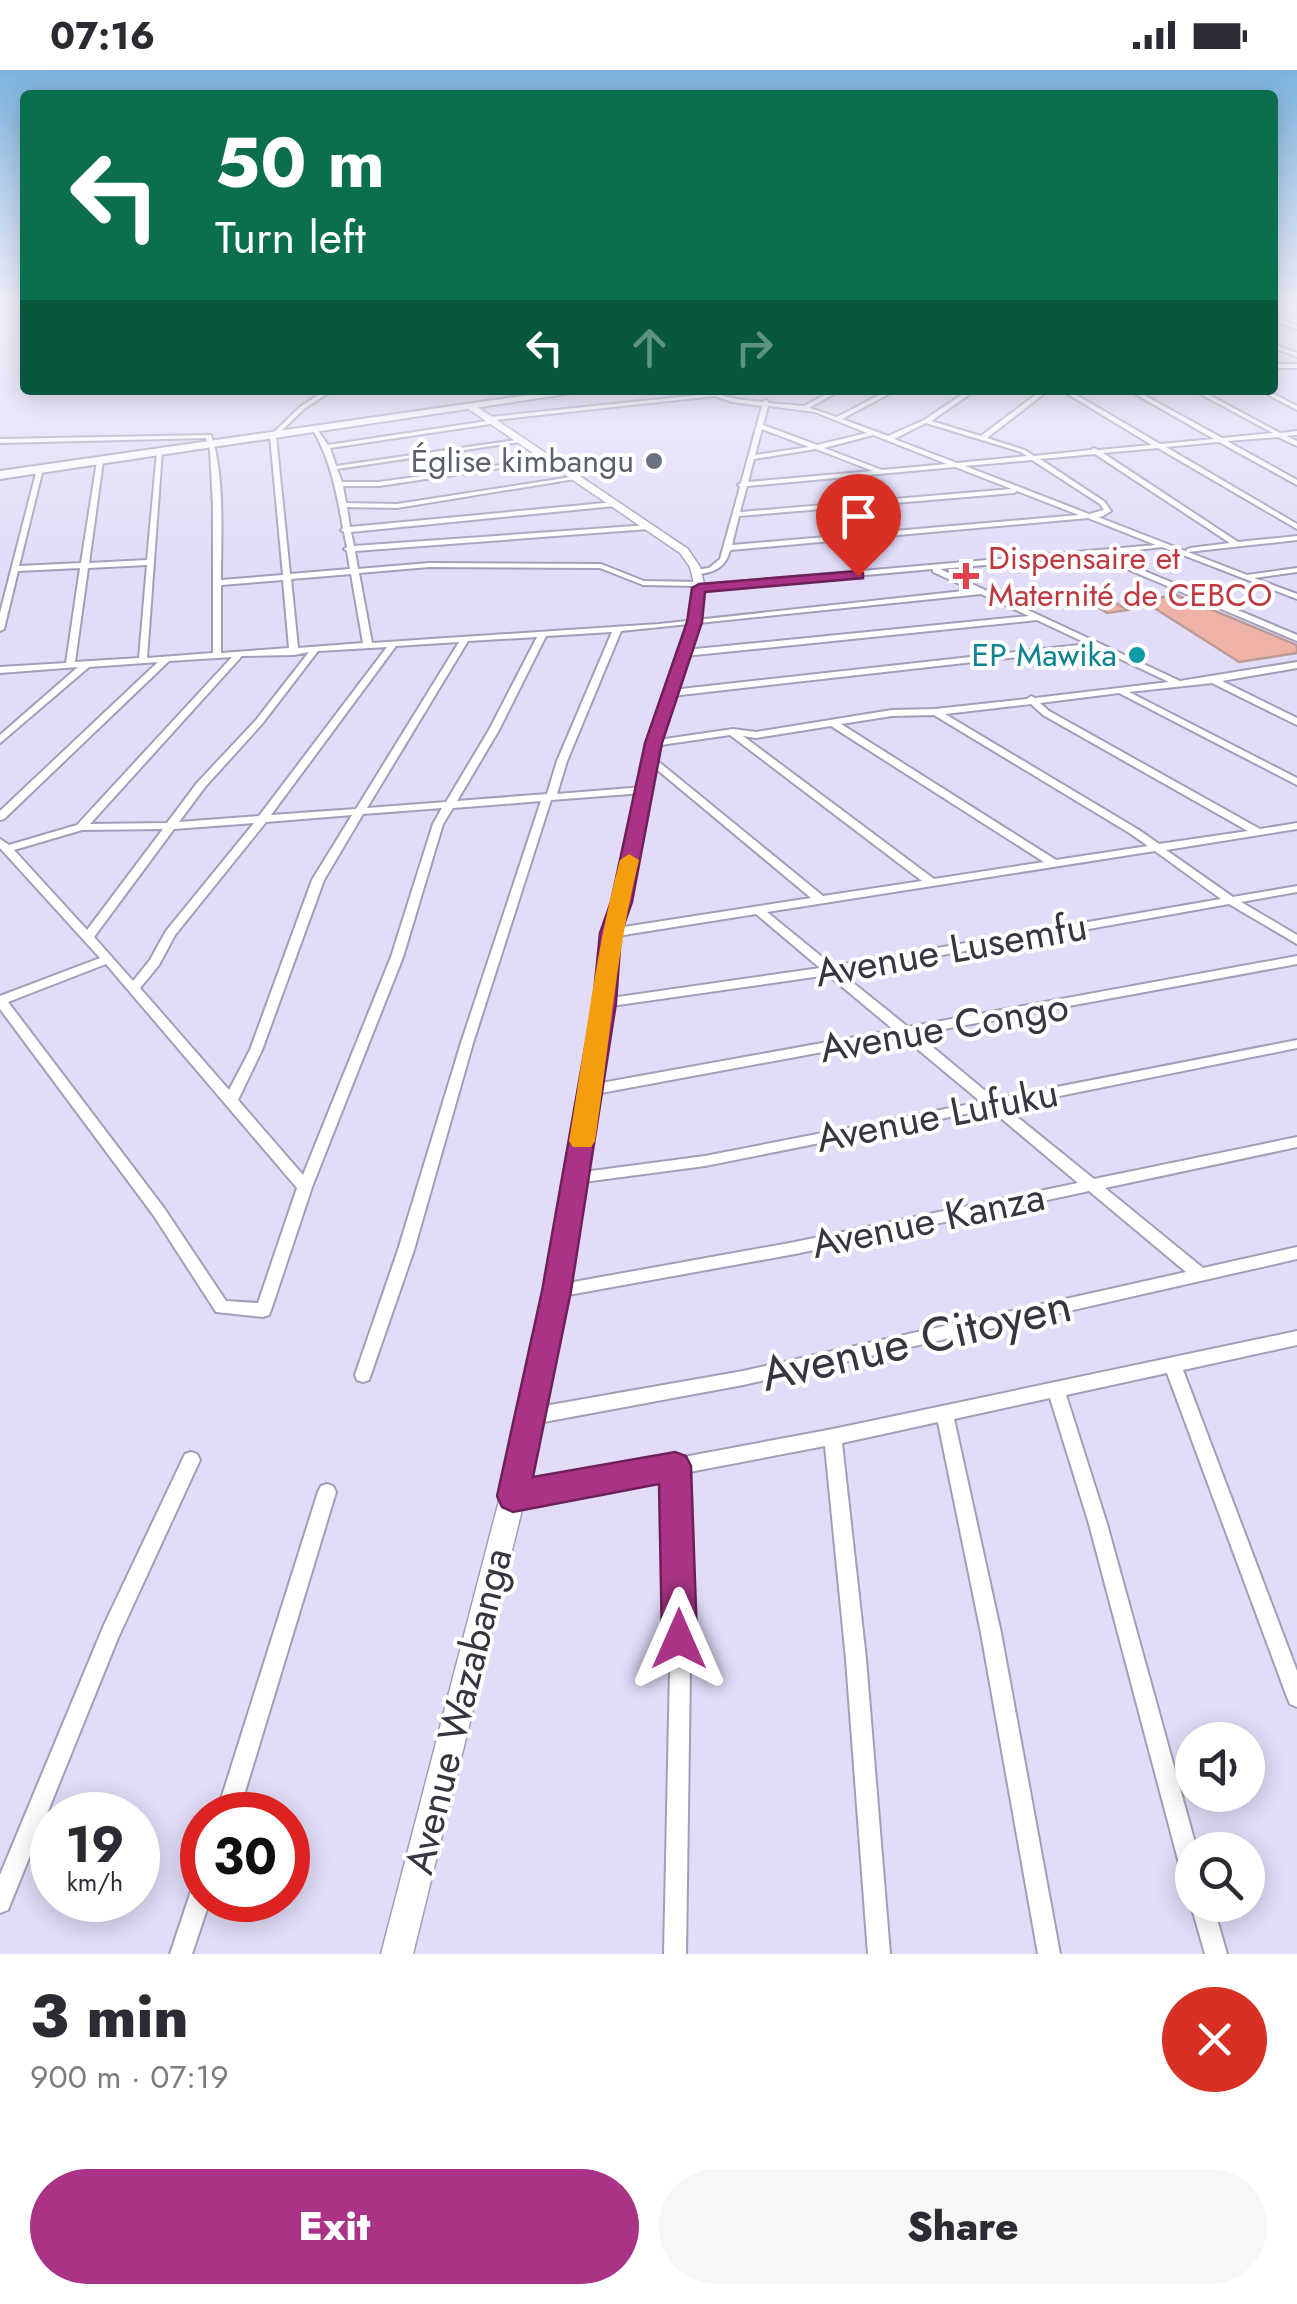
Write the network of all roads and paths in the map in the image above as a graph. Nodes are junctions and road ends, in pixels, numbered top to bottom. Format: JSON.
{"nodes":[{"id":1,"x":322,"y":395,"type":"edge"},
{"id":2,"x":548,"y":395,"type":"edge"},
{"id":3,"x":688,"y":395,"type":"edge"},
{"id":4,"x":719,"y":395,"type":"edge"},
{"id":5,"x":829,"y":395,"type":"edge"},
{"id":6,"x":883,"y":395,"type":"edge"},
{"id":7,"x":965,"y":395,"type":"edge"},
{"id":8,"x":1039,"y":395,"type":"edge"},
{"id":9,"x":1072,"y":395,"type":"edge"},
{"id":10,"x":1140,"y":395,"type":"edge"},
{"id":11,"x":1205,"y":395,"type":"edge"},
{"id":12,"x":1272,"y":395,"type":"edge"},
{"id":13,"x":766,"y":402,"type":"junction"},
{"id":14,"x":470,"y":406,"type":"junction"},
{"id":15,"x":806,"y":408,"type":"junction"},
{"id":16,"x":1297,"y":408,"type":"edge"},
{"id":17,"x":839,"y":418,"type":"junction"},
{"id":18,"x":493,"y":421,"type":"junction"},
{"id":19,"x":926,"y":421,"type":"junction"},
{"id":20,"x":760,"y":426,"type":"junction"},
{"id":21,"x":316,"y":430,"type":"junction"},
{"id":22,"x":876,"y":432,"type":"junction"},
{"id":23,"x":1297,"y":434,"type":"edge"},
{"id":24,"x":1280,"y":435,"type":"junction"},
{"id":25,"x":272,"y":436,"type":"junction"},
{"id":26,"x":984,"y":436,"type":"junction"},
{"id":27,"x":890,"y":438,"type":"junction"},
{"id":28,"x":0,"y":440,"type":"edge"},
{"id":29,"x":1218,"y":440,"type":"junction"},
{"id":30,"x":523,"y":441,"type":"junction"},
{"id":31,"x":1297,"y":444,"type":"edge"},
{"id":32,"x":214,"y":445,"type":"junction"},
{"id":33,"x":1158,"y":446,"type":"junction"},
{"id":34,"x":326,"y":447,"type":"junction"},
{"id":35,"x":820,"y":447,"type":"junction"},
{"id":36,"x":1094,"y":450,"type":"junction"},
{"id":37,"x":160,"y":452,"type":"junction"},
{"id":38,"x":753,"y":457,"type":"junction"},
{"id":39,"x":1032,"y":457,"type":"junction"},
{"id":40,"x":551,"y":460,"type":"junction"},
{"id":41,"x":100,"y":461,"type":"junction"},
{"id":42,"x":961,"y":466,"type":"junction"},
{"id":43,"x":334,"y":468,"type":"junction"},
{"id":44,"x":40,"y":469,"type":"junction"},
{"id":45,"x":884,"y":473,"type":"junction"},
{"id":46,"x":0,"y":475,"type":"edge"},
{"id":47,"x":578,"y":478,"type":"junction"},
{"id":48,"x":1297,"y":483,"type":"edge"},
{"id":49,"x":339,"y":484,"type":"junction"},
{"id":50,"x":741,"y":485,"type":"junction"},
{"id":51,"x":1019,"y":490,"type":"junction"},
{"id":52,"x":616,"y":504,"type":"junction"},
{"id":53,"x":342,"y":505,"type":"junction"},
{"id":54,"x":738,"y":514,"type":"junction"},
{"id":55,"x":1090,"y":516,"type":"junction"},
{"id":56,"x":650,"y":527,"type":"junction"},
{"id":57,"x":1297,"y":527,"type":"edge"},
{"id":58,"x":345,"y":530,"type":"junction"},
{"id":59,"x":1297,"y":538,"type":"edge"},
{"id":60,"x":1237,"y":545,"type":"junction"},
{"id":61,"x":1167,"y":546,"type":"junction"},
{"id":62,"x":728,"y":548,"type":"junction"},
{"id":63,"x":348,"y":549,"type":"junction"},
{"id":64,"x":1181,"y":550,"type":"junction"},
{"id":65,"x":1094,"y":553,"type":"junction"},
{"id":66,"x":17,"y":558,"type":"junction"},
{"id":67,"x":0,"y":560,"type":"edge"},
{"id":68,"x":152,"y":562,"type":"junction"},
{"id":69,"x":83,"y":566,"type":"junction"},
{"id":70,"x":15,"y":569,"type":"junction"},
{"id":71,"x":352,"y":569,"type":"junction"},
{"id":72,"x":934,"y":569,"type":"junction"},
{"id":73,"x":1297,"y":570,"type":"edge"},
{"id":74,"x":288,"y":575,"type":"junction"},
{"id":75,"x":1248,"y":576,"type":"junction"},
{"id":76,"x":698,"y":581,"type":"junction"},
{"id":77,"x":216,"y":583,"type":"junction"},
{"id":78,"x":980,"y":592,"type":"junction"},
{"id":79,"x":1297,"y":598,"type":"edge"},
{"id":80,"x":1037,"y":618,"type":"junction"},
{"id":81,"x":695,"y":622,"type":"junction"},
{"id":82,"x":0,"y":629,"type":"edge"},
{"id":83,"x":617,"y":630,"type":"junction"},
{"id":84,"x":542,"y":633,"type":"junction"},
{"id":85,"x":466,"y":638,"type":"junction"},
{"id":86,"x":1297,"y":638,"type":"edge"},
{"id":87,"x":393,"y":644,"type":"junction"},
{"id":88,"x":368,"y":646,"type":"junction"},
{"id":89,"x":1096,"y":646,"type":"junction"},
{"id":90,"x":314,"y":651,"type":"junction"},
{"id":91,"x":294,"y":652,"type":"junction"},
{"id":92,"x":685,"y":653,"type":"junction"},
{"id":93,"x":239,"y":654,"type":"junction"},
{"id":94,"x":217,"y":656,"type":"junction"},
{"id":95,"x":166,"y":659,"type":"junction"},
{"id":96,"x":143,"y":660,"type":"junction"},
{"id":97,"x":70,"y":664,"type":"junction"},
{"id":98,"x":87,"y":664,"type":"junction"},
{"id":99,"x":1294,"y":668,"type":"edge"},
{"id":100,"x":3,"y":672,"type":"edge"},
{"id":101,"x":1212,"y":680,"type":"junction"},
{"id":102,"x":1180,"y":683,"type":"junction"},
{"id":103,"x":1120,"y":690,"type":"junction"},
{"id":104,"x":672,"y":693,"type":"junction"},
{"id":105,"x":1031,"y":699,"type":"junction"},
{"id":106,"x":935,"y":712,"type":"junction"},
{"id":107,"x":833,"y":722,"type":"junction"},
{"id":108,"x":1297,"y":722,"type":"edge"},
{"id":109,"x":732,"y":732,"type":"junction"},
{"id":110,"x":0,"y":740,"type":"edge"},
{"id":111,"x":652,"y":751,"type":"junction"},
{"id":112,"x":1297,"y":782,"type":"edge"},
{"id":113,"x":643,"y":790,"type":"junction"},
{"id":114,"x":549,"y":797,"type":"junction"},
{"id":115,"x":453,"y":804,"type":"junction"},
{"id":116,"x":357,"y":810,"type":"junction"},
{"id":117,"x":0,"y":816,"type":"edge"},
{"id":118,"x":264,"y":817,"type":"junction"},
{"id":119,"x":170,"y":826,"type":"junction"},
{"id":120,"x":1297,"y":826,"type":"edge"},
{"id":121,"x":81,"y":828,"type":"junction"},
{"id":122,"x":1258,"y":832,"type":"junction"},
{"id":123,"x":4,"y":845,"type":"edge"},
{"id":124,"x":1158,"y":850,"type":"junction"},
{"id":125,"x":1056,"y":865,"type":"junction"},
{"id":126,"x":932,"y":883,"type":"junction"},
{"id":127,"x":1297,"y":890,"type":"edge"},
{"id":128,"x":819,"y":899,"type":"junction"},
{"id":129,"x":1231,"y":901,"type":"junction"},
{"id":130,"x":760,"y":912,"type":"junction"},
{"id":131,"x":610,"y":933,"type":"junction"},
{"id":132,"x":88,"y":938,"type":"junction"},
{"id":133,"x":1297,"y":940,"type":"edge"},
{"id":134,"x":108,"y":959,"type":"junction"},
{"id":135,"x":1297,"y":960,"type":"edge"},
{"id":136,"x":834,"y":970,"type":"junction"},
{"id":137,"x":133,"y":988,"type":"junction"},
{"id":138,"x":0,"y":1001,"type":"edge"},
{"id":139,"x":604,"y":1003,"type":"junction"},
{"id":140,"x":908,"y":1034,"type":"junction"},
{"id":141,"x":1297,"y":1044,"type":"edge"},
{"id":142,"x":590,"y":1090,"type":"junction"},
{"id":143,"x":231,"y":1100,"type":"junction"},
{"id":144,"x":993,"y":1104,"type":"junction"},
{"id":145,"x":1297,"y":1142,"type":"edge"},
{"id":146,"x":576,"y":1178,"type":"junction"},
{"id":147,"x":304,"y":1187,"type":"junction"},
{"id":148,"x":1095,"y":1187,"type":"junction"},
{"id":149,"x":1297,"y":1253,"type":"edge"},
{"id":150,"x":1199,"y":1274,"type":"junction"},
{"id":151,"x":556,"y":1291,"type":"junction"},
{"id":152,"x":1296,"y":1341,"type":"edge"},
{"id":153,"x":1174,"y":1366,"type":"junction"},
{"id":154,"x":362,"y":1375,"type":"dead end"},
{"id":155,"x":1056,"y":1391,"type":"junction"},
{"id":156,"x":944,"y":1412,"type":"junction"},
{"id":157,"x":533,"y":1416,"type":"junction"},
{"id":158,"x":833,"y":1437,"type":"junction"},
{"id":159,"x":190,"y":1460,"type":"dead end"},
{"id":160,"x":675,"y":1466,"type":"junction"},
{"id":161,"x":326,"y":1492,"type":"dead end"},
{"id":162,"x":513,"y":1496,"type":"junction"},
{"id":163,"x":1297,"y":1697,"type":"edge"},
{"id":164,"x":234,"y":1792,"type":"edge"},
{"id":165,"x":1182,"y":1832,"type":"edge"},
{"id":166,"x":0,"y":1902,"type":"edge"},
{"id":167,"x":192,"y":1922,"type":"edge"},
{"id":168,"x":1207,"y":1922,"type":"edge"},
{"id":169,"x":181,"y":1954,"type":"edge"},
{"id":170,"x":397,"y":1954,"type":"edge"},
{"id":171,"x":675,"y":1954,"type":"edge"},
{"id":172,"x":880,"y":1954,"type":"edge"},
{"id":173,"x":1050,"y":1954,"type":"edge"},
{"id":174,"x":1216,"y":1954,"type":"edge"}],
"edges":[{"from":1,"to":25,"type":"street"},
{"from":2,"to":14,"type":"highway"},
{"from":3,"to":18,"type":"street"},
{"from":4,"to":13,"type":"street"},
{"from":5,"to":15,"type":"street"},
{"from":6,"to":17,"type":"street"},
{"from":7,"to":19,"type":"street"},
{"from":8,"to":26,"type":"street"},
{"from":9,"to":33,"type":"street"},
{"from":10,"to":29,"type":"street"},
{"from":11,"to":24,"type":"street"},
{"from":12,"to":16,"type":"street"},
{"from":13,"to":15,"type":"street"},
{"from":13,"to":20,"type":"street"},
{"from":14,"to":18,"type":"main road"},
{"from":14,"to":21,"type":"highway"},
{"from":15,"to":17,"type":"street"},
{"from":17,"to":22,"type":"street"},
{"from":18,"to":30,"type":"main road"},
{"from":18,"to":34,"type":"street"},
{"from":19,"to":26,"type":"street"},
{"from":19,"to":27,"type":"street"},
{"from":20,"to":35,"type":"street"},
{"from":20,"to":38,"type":"street"},
{"from":21,"to":25,"type":"highway"},
{"from":21,"to":34,"type":"street"},
{"from":22,"to":27,"type":"street"},
{"from":22,"to":35,"type":"street"},
{"from":23,"to":24,"type":"street"},
{"from":24,"to":29,"type":"street"},
{"from":24,"to":31,"type":"street"},
{"from":25,"to":32,"type":"highway"},
{"from":25,"to":74,"type":"street"},
{"from":26,"to":39,"type":"street"},
{"from":27,"to":42,"type":"street"},
{"from":28,"to":32,"type":"street"},
{"from":29,"to":33,"type":"street"},
{"from":29,"to":48,"type":"street"},
{"from":30,"to":40,"type":"main road"},
{"from":30,"to":43,"type":"street"},
{"from":32,"to":37,"type":"highway"},
{"from":32,"to":77,"type":"street"},
{"from":33,"to":36,"type":"street"},
{"from":33,"to":57,"type":"street"},
{"from":34,"to":43,"type":"street"},
{"from":35,"to":38,"type":"street"},
{"from":35,"to":45,"type":"street"},
{"from":36,"to":39,"type":"street"},
{"from":36,"to":60,"type":"street"},
{"from":37,"to":41,"type":"highway"},
{"from":37,"to":68,"type":"street"},
{"from":38,"to":50,"type":"street"},
{"from":39,"to":42,"type":"street"},
{"from":39,"to":55,"type":"street"},
{"from":40,"to":47,"type":"main road"},
{"from":40,"to":49,"type":"street"},
{"from":41,"to":44,"type":"highway"},
{"from":41,"to":69,"type":"street"},
{"from":42,"to":45,"type":"street"},
{"from":42,"to":51,"type":"street"},
{"from":43,"to":49,"type":"street"},
{"from":44,"to":46,"type":"highway"},
{"from":44,"to":66,"type":"street"},
{"from":45,"to":50,"type":"street"},
{"from":47,"to":52,"type":"main road"},
{"from":47,"to":53,"type":"street"},
{"from":49,"to":53,"type":"street"},
{"from":50,"to":54,"type":"street"},
{"from":51,"to":54,"type":"street"},
{"from":51,"to":55,"type":"street"},
{"from":52,"to":56,"type":"main road"},
{"from":52,"to":58,"type":"street"},
{"from":53,"to":58,"type":"street"},
{"from":54,"to":62,"type":"street"},
{"from":55,"to":61,"type":"street"},
{"from":55,"to":62,"type":"street"},
{"from":56,"to":63,"type":"street"},
{"from":56,"to":76,"type":"main road"},
{"from":58,"to":63,"type":"street"},
{"from":59,"to":60,"type":"street"},
{"from":60,"to":64,"type":"street"},
{"from":61,"to":64,"type":"street"},
{"from":61,"to":65,"type":"street"},
{"from":62,"to":76,"type":"street"},
{"from":63,"to":71,"type":"street"},
{"from":64,"to":75,"type":"street"},
{"from":65,"to":72,"type":"street"},
{"from":65,"to":86,"type":"street"},
{"from":66,"to":67,"type":"street"},
{"from":66,"to":70,"type":"street"},
{"from":68,"to":69,"type":"street"},
{"from":68,"to":96,"type":"street"},
{"from":69,"to":70,"type":"street"},
{"from":69,"to":97,"type":"street"},
{"from":70,"to":82,"type":"street"},
{"from":71,"to":74,"type":"street"},
{"from":71,"to":76,"type":"street"},
{"from":71,"to":88,"type":"street"},
{"from":72,"to":76,"type":"street"},
{"from":72,"to":78,"type":"street"},
{"from":73,"to":75,"type":"street"},
{"from":74,"to":77,"type":"street"},
{"from":74,"to":91,"type":"street"},
{"from":75,"to":79,"type":"street"},
{"from":76,"to":81,"type":"main road","name":"Avenue Wazabanga"},
{"from":77,"to":94,"type":"street"},
{"from":78,"to":80,"type":"street"},
{"from":78,"to":81,"type":"street"},
{"from":80,"to":89,"type":"street"},
{"from":80,"to":92,"type":"street"},
{"from":81,"to":83,"type":"street"},
{"from":81,"to":92,"type":"main road","name":"Avenue Wazabanga"},
{"from":83,"to":84,"type":"street"},
{"from":83,"to":114,"type":"street"},
{"from":84,"to":85,"type":"street"},
{"from":84,"to":115,"type":"street"},
{"from":85,"to":87,"type":"street"},
{"from":85,"to":116,"type":"street"},
{"from":87,"to":88,"type":"street"},
{"from":87,"to":118,"type":"street"},
{"from":88,"to":90,"type":"street"},
{"from":89,"to":102,"type":"street"},
{"from":89,"to":104,"type":"street"},
{"from":90,"to":91,"type":"street"},
{"from":90,"to":119,"type":"street"},
{"from":91,"to":93,"type":"street"},
{"from":92,"to":104,"type":"main road","name":"Avenue Wazabanga"},
{"from":93,"to":94,"type":"street"},
{"from":93,"to":121,"type":"street"},
{"from":94,"to":95,"type":"street"},
{"from":95,"to":96,"type":"street"},
{"from":95,"to":117,"type":"street"},
{"from":96,"to":98,"type":"street"},
{"from":97,"to":98,"type":"street"},
{"from":97,"to":100,"type":"street"},
{"from":98,"to":110,"type":"street"},
{"from":99,"to":101,"type":"street"},
{"from":101,"to":102,"type":"street"},
{"from":101,"to":108,"type":"street"},
{"from":102,"to":103,"type":"street"},
{"from":103,"to":105,"type":"street"},
{"from":103,"to":112,"type":"street"},
{"from":104,"to":111,"type":"main road","name":"Avenue Wazabanga"},
{"from":105,"to":106,"type":"street"},
{"from":105,"to":122,"type":"street"},
{"from":106,"to":107,"type":"street"},
{"from":106,"to":124,"type":"street"},
{"from":107,"to":109,"type":"street"},
{"from":107,"to":125,"type":"street"},
{"from":109,"to":111,"type":"street"},
{"from":109,"to":126,"type":"street"},
{"from":111,"to":113,"type":"main road","name":"Avenue Wazabanga"},
{"from":111,"to":128,"type":"street"},
{"from":113,"to":114,"type":"street"},
{"from":113,"to":131,"type":"main road","name":"Avenue Wazabanga"},
{"from":114,"to":115,"type":"street"},
{"from":114,"to":154,"type":"street"},
{"from":115,"to":116,"type":"street"},
{"from":115,"to":147,"type":"street"},
{"from":116,"to":118,"type":"street"},
{"from":116,"to":143,"type":"street"},
{"from":118,"to":119,"type":"street"},
{"from":118,"to":137,"type":"street"},
{"from":119,"to":121,"type":"street"},
{"from":119,"to":132,"type":"street"},
{"from":120,"to":122,"type":"street"},
{"from":121,"to":123,"type":"street"},
{"from":122,"to":124,"type":"street"},
{"from":123,"to":132,"type":"street"},
{"from":124,"to":125,"type":"street"},
{"from":124,"to":129,"type":"street"},
{"from":125,"to":126,"type":"street"},
{"from":126,"to":128,"type":"street"},
{"from":127,"to":129,"type":"street","name":"Avenue Lusemfu"},
{"from":128,"to":130,"type":"street"},
{"from":129,"to":133,"type":"street"},
{"from":129,"to":136,"type":"street","name":"Avenue Lusemfu"},
{"from":130,"to":131,"type":"street"},
{"from":130,"to":136,"type":"street"},
{"from":131,"to":139,"type":"main road","name":"Avenue Wazabanga"},
{"from":132,"to":134,"type":"street"},
{"from":134,"to":137,"type":"street"},
{"from":134,"to":138,"type":"street"},
{"from":135,"to":140,"type":"street","name":"Avenue Congo"},
{"from":136,"to":139,"type":"street","name":"Avenue Lusemfu"},
{"from":136,"to":140,"type":"street"},
{"from":137,"to":143,"type":"street"},
{"from":138,"to":147,"type":"street"},
{"from":139,"to":142,"type":"main road","name":"Avenue Wazabanga"},
{"from":140,"to":142,"type":"street","name":"Avenue Congo"},
{"from":140,"to":144,"type":"street"},
{"from":141,"to":144,"type":"street","name":"Avenue Lufuku"},
{"from":142,"to":146,"type":"main road","name":"Avenue Wazabanga"},
{"from":143,"to":147,"type":"street"},
{"from":144,"to":146,"type":"street","name":"Avenue Lufuku"},
{"from":144,"to":148,"type":"street"},
{"from":145,"to":148,"type":"street","name":"Avenue Kanza"},
{"from":146,"to":151,"type":"main road","name":"Avenue Wazabanga"},
{"from":148,"to":150,"type":"street"},
{"from":148,"to":151,"type":"street","name":"Avenue Kanza"},
{"from":149,"to":150,"type":"street","name":"Avenue Citoyen"},
{"from":150,"to":157,"type":"street","name":"Avenue Citoyen"},
{"from":151,"to":157,"type":"main road","name":"Avenue Wazabanga"},
{"from":152,"to":153,"type":"street"},
{"from":153,"to":155,"type":"street"},
{"from":153,"to":163,"type":"street"},
{"from":155,"to":156,"type":"street"},
{"from":155,"to":165,"type":"street"},
{"from":156,"to":158,"type":"street"},
{"from":156,"to":173,"type":"street"},
{"from":157,"to":162,"type":"main road","name":"Avenue Wazabanga"},
{"from":158,"to":160,"type":"street"},
{"from":158,"to":172,"type":"street"},
{"from":159,"to":166,"type":"street"},
{"from":160,"to":162,"type":"street"},
{"from":160,"to":171,"type":"street"},
{"from":161,"to":164,"type":"street"},
{"from":162,"to":170,"type":"main road","name":"Avenue Wazabanga"},
{"from":167,"to":169,"type":"street"},
{"from":168,"to":174,"type":"street"}]}
